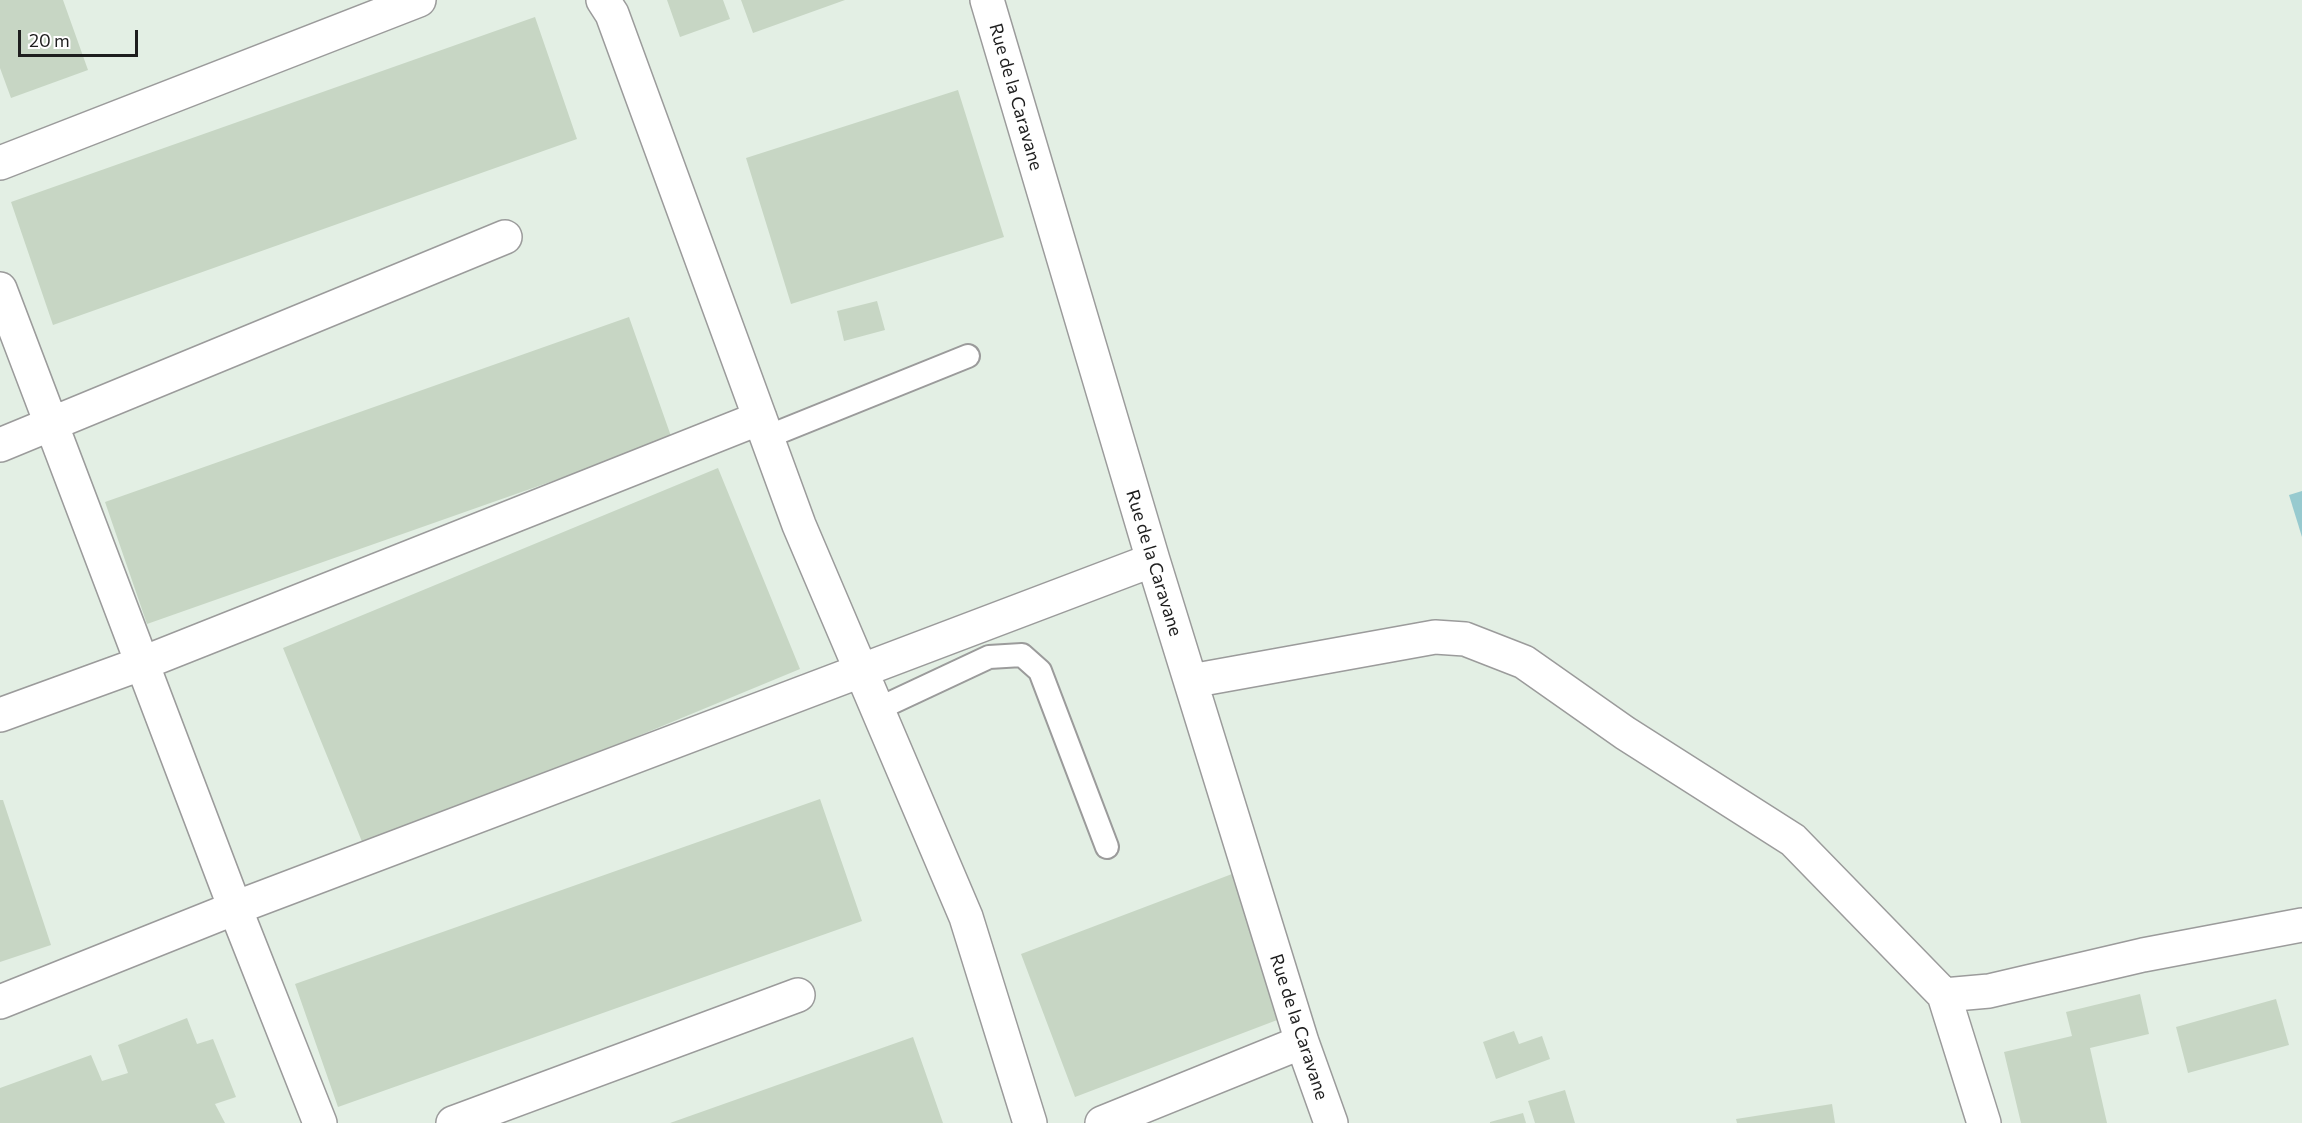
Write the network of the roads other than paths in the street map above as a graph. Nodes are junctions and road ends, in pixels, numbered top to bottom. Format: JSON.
{"nodes":[{"id":1,"x":603,"y":0,"type":"edge"},
{"id":2,"x":987,"y":0,"type":"edge"},
{"id":3,"x":409,"y":2,"type":"edge"},
{"id":4,"x":0,"y":163,"type":"edge"},
{"id":5,"x":505,"y":237,"type":"dead end"},
{"id":6,"x":0,"y":289,"type":"edge"},
{"id":7,"x":968,"y":356,"type":"dead end"},
{"id":8,"x":51,"y":424,"type":"junction"},
{"id":9,"x":764,"y":428,"type":"junction"},
{"id":10,"x":0,"y":445,"type":"edge"},
{"id":11,"x":1153,"y":560,"type":"junction"},
{"id":12,"x":143,"y":663,"type":"junction"},
{"id":13,"x":862,"y":670,"type":"junction"},
{"id":14,"x":1191,"y":681,"type":"junction"},
{"id":15,"x":878,"y":710,"type":"junction"},
{"id":16,"x":0,"y":716,"type":"edge"},
{"id":17,"x":1107,"y":848,"type":"dead end"},
{"id":18,"x":235,"y":908,"type":"junction"},
{"id":19,"x":2302,"y":925,"type":"edge"},
{"id":20,"x":1944,"y":994,"type":"junction"},
{"id":21,"x":798,"y":995,"type":"dead end"},
{"id":22,"x":0,"y":1002,"type":"edge"},
{"id":23,"x":1302,"y":1042,"type":"junction"},
{"id":24,"x":320,"y":1123,"type":"edge"},
{"id":25,"x":453,"y":1123,"type":"edge"},
{"id":26,"x":1030,"y":1123,"type":"edge"},
{"id":27,"x":1105,"y":1123,"type":"edge"},
{"id":28,"x":1332,"y":1123,"type":"edge"},
{"id":29,"x":1984,"y":1123,"type":"edge"}],
"edges":[{"from":1,"to":9,"type":"street"},
{"from":2,"to":11,"type":"street","name":"Rue de la Caravane"},
{"from":3,"to":4,"type":"street"},
{"from":5,"to":8,"type":"street"},
{"from":6,"to":8,"type":"street"},
{"from":7,"to":9,"type":"lane"},
{"from":8,"to":10,"type":"street"},
{"from":8,"to":12,"type":"street"},
{"from":9,"to":12,"type":"street"},
{"from":9,"to":13,"type":"street"},
{"from":11,"to":13,"type":"street"},
{"from":11,"to":14,"type":"street","name":"Rue de la Caravane"},
{"from":12,"to":16,"type":"street"},
{"from":12,"to":18,"type":"street"},
{"from":13,"to":15,"type":"street"},
{"from":13,"to":18,"type":"street"},
{"from":14,"to":20,"type":"street"},
{"from":14,"to":23,"type":"street","name":"Rue de la Caravane"},
{"from":15,"to":17,"type":"lane"},
{"from":15,"to":26,"type":"street"},
{"from":18,"to":22,"type":"street"},
{"from":18,"to":24,"type":"street"},
{"from":19,"to":20,"type":"street"},
{"from":20,"to":29,"type":"street"},
{"from":21,"to":25,"type":"street"},
{"from":23,"to":27,"type":"street"},
{"from":23,"to":28,"type":"street","name":"Rue de la Caravane"}]}
